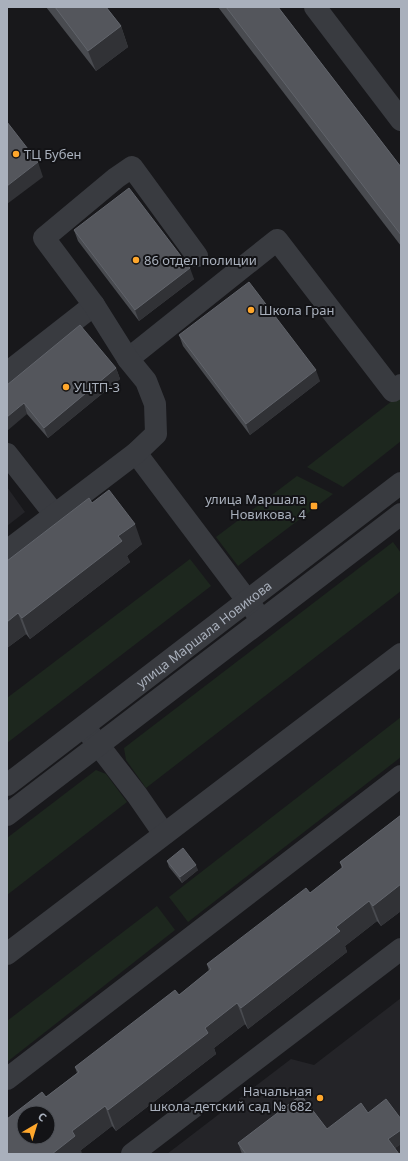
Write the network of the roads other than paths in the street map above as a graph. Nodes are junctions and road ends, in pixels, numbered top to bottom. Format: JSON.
{"nodes":[{"id":1,"x":315,"y":7,"type":"edge"},
{"id":2,"x":401,"y":120,"type":"edge"},
{"id":3,"x":197,"y":256,"type":"dead end"},
{"id":4,"x":94,"y":305,"type":"junction"},
{"id":5,"x":128,"y":359,"type":"junction"},
{"id":6,"x":7,"y":373,"type":"edge"},
{"id":7,"x":401,"y":385,"type":"edge"},
{"id":8,"x":136,"y":452,"type":"junction"},
{"id":9,"x":7,"y":454,"type":"edge"},
{"id":10,"x":401,"y":483,"type":"edge"},
{"id":11,"x":401,"y":514,"type":"edge"},
{"id":12,"x":55,"y":516,"type":"junction"},
{"id":13,"x":7,"y":551,"type":"edge"},
{"id":14,"x":248,"y":601,"type":"junction"},
{"id":15,"x":262,"y":621,"type":"junction"},
{"id":16,"x":401,"y":654,"type":"edge"},
{"id":17,"x":84,"y":726,"type":"junction"},
{"id":18,"x":99,"y":746,"type":"junction"},
{"id":19,"x":401,"y":776,"type":"edge"},
{"id":20,"x":7,"y":785,"type":"edge"},
{"id":21,"x":7,"y":816,"type":"edge"},
{"id":22,"x":164,"y":834,"type":"junction"},
{"id":23,"x":401,"y":949,"type":"edge"},
{"id":24,"x":7,"y":954,"type":"edge"},
{"id":25,"x":7,"y":1079,"type":"edge"},
{"id":26,"x":132,"y":1154,"type":"edge"}],
"edges":[{"from":1,"to":2,"type":"street"},
{"from":3,"to":4,"type":"street"},
{"from":4,"to":5,"type":"street"},
{"from":4,"to":6,"type":"street"},
{"from":5,"to":7,"type":"street"},
{"from":5,"to":8,"type":"street"},
{"from":8,"to":12,"type":"street"},
{"from":8,"to":14,"type":"street"},
{"from":9,"to":12,"type":"street"},
{"from":10,"to":14,"type":"street","name":"улица Маршала Новикова"},
{"from":11,"to":15,"type":"street","name":"улица Маршала Новикова"},
{"from":12,"to":13,"type":"street"},
{"from":14,"to":15,"type":"street"},
{"from":14,"to":17,"type":"street","name":"улица Маршала Новикова"},
{"from":15,"to":18,"type":"street","name":"улица Маршала Новикова"},
{"from":16,"to":22,"type":"street"},
{"from":17,"to":18,"type":"street"},
{"from":17,"to":20,"type":"street","name":"улица Маршала Новикова"},
{"from":18,"to":21,"type":"street","name":"улица Маршала Новикова"},
{"from":18,"to":22,"type":"street"},
{"from":19,"to":25,"type":"street"},
{"from":22,"to":24,"type":"street"},
{"from":23,"to":26,"type":"street"}]}
